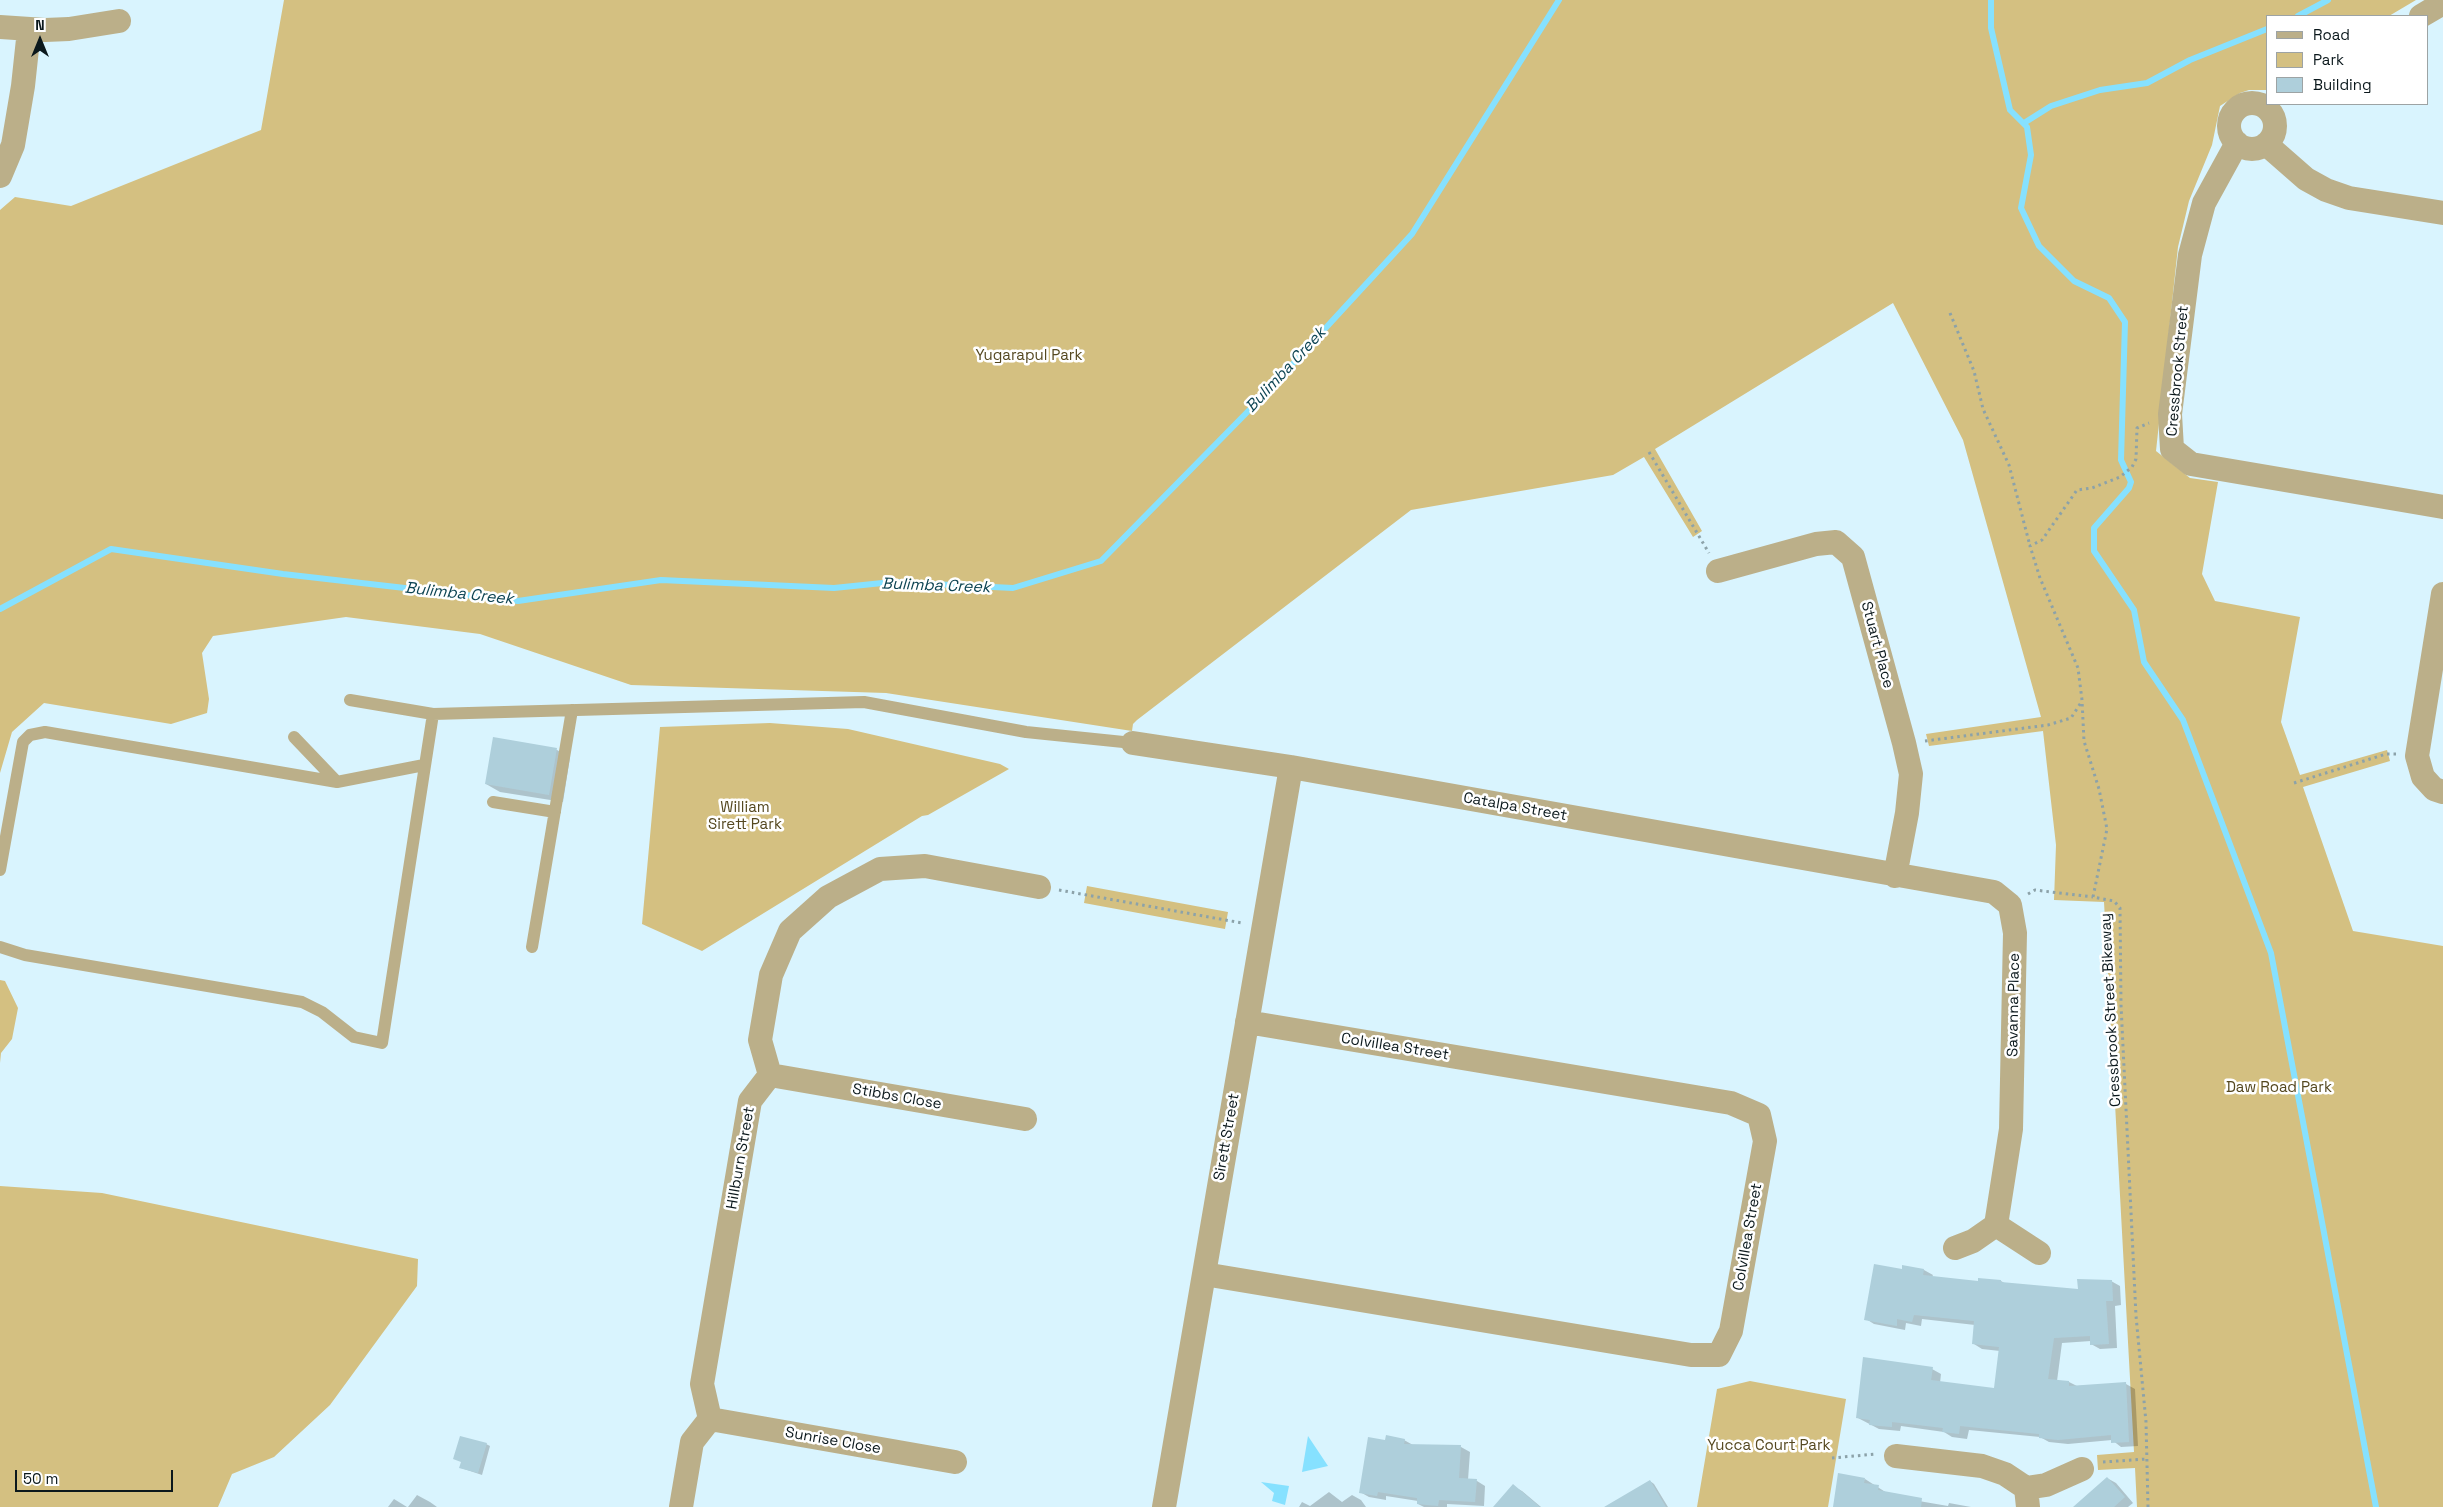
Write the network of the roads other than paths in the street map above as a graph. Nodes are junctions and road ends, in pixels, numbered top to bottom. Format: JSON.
{"nodes":[{"id":1,"x":2443,"y":3,"type":"edge"},
{"id":2,"x":2423,"y":15,"type":"edge"},
{"id":3,"x":119,"y":21,"type":"dead end"},
{"id":4,"x":0,"y":26,"type":"edge"},
{"id":5,"x":29,"y":30,"type":"junction"},
{"id":6,"x":2275,"y":107,"type":"edge"},
{"id":7,"x":2237,"y":143,"type":"junction"},
{"id":8,"x":2266,"y":144,"type":"junction"},
{"id":9,"x":0,"y":176,"type":"edge"},
{"id":10,"x":2443,"y":213,"type":"edge"},
{"id":11,"x":2443,"y":507,"type":"edge"},
{"id":12,"x":1718,"y":571,"type":"road end"},
{"id":13,"x":2443,"y":594,"type":"edge"},
{"id":14,"x":350,"y":700,"type":"dead end"},
{"id":15,"x":572,"y":710,"type":"junction"},
{"id":16,"x":432,"y":714,"type":"junction"},
{"id":17,"x":294,"y":737,"type":"dead end"},
{"id":18,"x":1134,"y":743,"type":"joint"},
{"id":19,"x":424,"y":765,"type":"junction"},
{"id":20,"x":1291,"y":767,"type":"junction"},
{"id":21,"x":337,"y":782,"type":"junction"},
{"id":22,"x":2443,"y":792,"type":"edge"},
{"id":23,"x":493,"y":802,"type":"dead end"},
{"id":24,"x":555,"y":812,"type":"junction"},
{"id":25,"x":0,"y":870,"type":"edge"},
{"id":26,"x":1895,"y":876,"type":"junction"},
{"id":27,"x":1039,"y":887,"type":"road end"},
{"id":28,"x":0,"y":947,"type":"edge"},
{"id":29,"x":532,"y":947,"type":"dead end"},
{"id":30,"x":1247,"y":1022,"type":"junction"},
{"id":31,"x":770,"y":1075,"type":"junction"},
{"id":32,"x":1025,"y":1119,"type":"dead end"},
{"id":33,"x":1996,"y":1225,"type":"junction"},
{"id":34,"x":1955,"y":1248,"type":"dead end"},
{"id":35,"x":2039,"y":1253,"type":"dead end"},
{"id":36,"x":1204,"y":1274,"type":"junction"},
{"id":37,"x":710,"y":1419,"type":"junction"},
{"id":38,"x":1896,"y":1456,"type":"road end"},
{"id":39,"x":955,"y":1462,"type":"dead end"},
{"id":40,"x":2082,"y":1469,"type":"road end"},
{"id":41,"x":2027,"y":1498,"type":"edge"},
{"id":42,"x":682,"y":1507,"type":"edge"},
{"id":43,"x":1164,"y":1507,"type":"edge"}],
"edges":[{"from":1,"to":2,"type":"street"},
{"from":3,"to":5,"type":"street"},
{"from":4,"to":5,"type":"street"},
{"from":5,"to":9,"type":"street"},
{"from":6,"to":7,"type":"street"},
{"from":6,"to":8,"type":"street"},
{"from":7,"to":8,"type":"street"},
{"from":7,"to":11,"type":"street","name":"Cressbrook Street"},
{"from":8,"to":10,"type":"street"},
{"from":12,"to":26,"type":"street","name":"Stuart Place"},
{"from":13,"to":22,"type":"street"},
{"from":14,"to":16,"type":"lane"},
{"from":15,"to":16,"type":"lane"},
{"from":15,"to":18,"type":"lane"},
{"from":15,"to":24,"type":"lane"},
{"from":16,"to":19,"type":"lane"},
{"from":17,"to":21,"type":"lane"},
{"from":18,"to":20,"type":"street","name":"Catalpa Street"},
{"from":19,"to":21,"type":"lane"},
{"from":19,"to":28,"type":"lane"},
{"from":20,"to":26,"type":"street","name":"Catalpa Street"},
{"from":20,"to":30,"type":"street","name":"Sirett Street"},
{"from":21,"to":25,"type":"lane"},
{"from":23,"to":24,"type":"lane"},
{"from":24,"to":29,"type":"lane"},
{"from":26,"to":33,"type":"street","name":"Savanna Place"},
{"from":27,"to":31,"type":"street"},
{"from":30,"to":36,"type":"street","name":"Sirett Street"},
{"from":30,"to":36,"type":"street","name":"Colvillea Street"},
{"from":31,"to":32,"type":"street","name":"Stibbs Close"},
{"from":31,"to":37,"type":"street","name":"Hillburn Street"},
{"from":33,"to":34,"type":"street"},
{"from":33,"to":35,"type":"street"},
{"from":36,"to":43,"type":"street","name":"Sirett Street"},
{"from":37,"to":39,"type":"street","name":"Sunrise Close"},
{"from":37,"to":42,"type":"street"},
{"from":38,"to":41,"type":"street"},
{"from":40,"to":41,"type":"street"}]}
